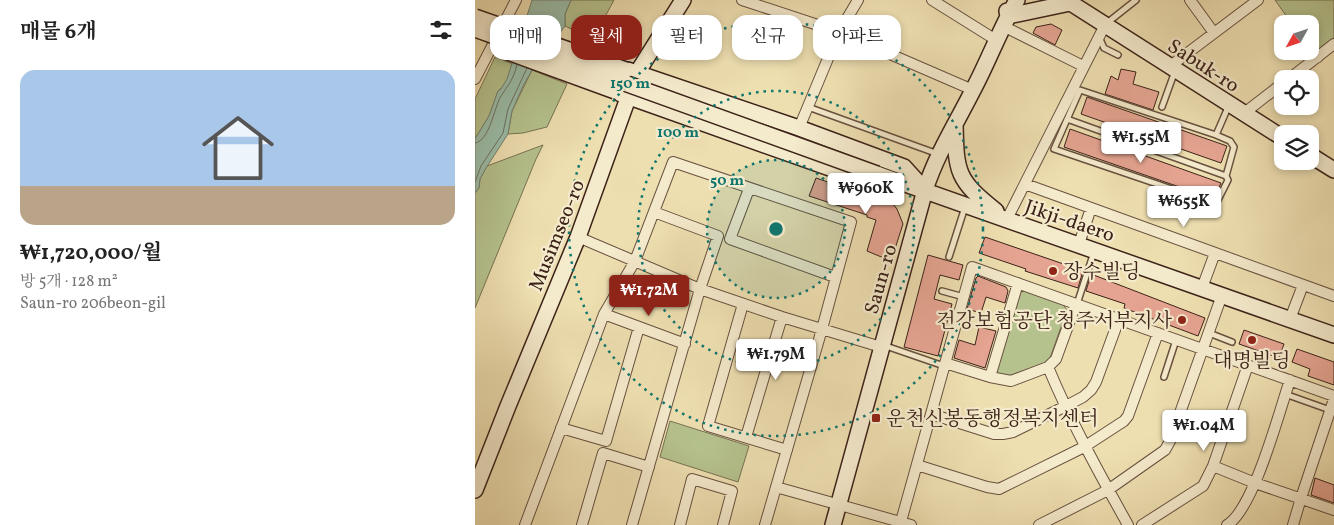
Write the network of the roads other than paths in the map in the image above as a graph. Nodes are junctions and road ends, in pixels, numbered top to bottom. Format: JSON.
{"nodes":[{"id":1,"x":516,"y":0,"type":"edge"},
{"id":2,"x":683,"y":0,"type":"edge"},
{"id":3,"x":742,"y":0,"type":"edge"},
{"id":4,"x":857,"y":0,"type":"edge"},
{"id":5,"x":932,"y":0,"type":"edge"},
{"id":6,"x":1005,"y":0,"type":"edge"},
{"id":7,"x":1017,"y":0,"type":"edge"},
{"id":8,"x":1136,"y":0,"type":"edge"},
{"id":9,"x":1190,"y":0,"type":"edge"},
{"id":10,"x":1258,"y":0,"type":"edge"},
{"id":11,"x":1069,"y":1,"type":"edge"},
{"id":12,"x":849,"y":15,"type":"edge"},
{"id":13,"x":475,"y":17,"type":"edge"},
{"id":14,"x":1005,"y":21,"type":"junction"},
{"id":15,"x":813,"y":23,"type":"edge"},
{"id":16,"x":475,"y":29,"type":"edge"},
{"id":17,"x":1102,"y":31,"type":"junction"},
{"id":18,"x":1213,"y":33,"type":"junction"},
{"id":19,"x":475,"y":40,"type":"edge"},
{"id":20,"x":996,"y":40,"type":"junction"},
{"id":21,"x":1334,"y":44,"type":"edge"},
{"id":22,"x":1118,"y":55,"type":"dead end"},
{"id":23,"x":1319,"y":56,"type":"edge"},
{"id":24,"x":901,"y":59,"type":"edge"},
{"id":25,"x":827,"y":60,"type":"edge"},
{"id":26,"x":1314,"y":60,"type":"edge"},
{"id":27,"x":1083,"y":66,"type":"junction"},
{"id":28,"x":1172,"y":69,"type":"junction"},
{"id":29,"x":1301,"y":70,"type":"edge"},
{"id":30,"x":632,"y":71,"type":"junction"},
{"id":31,"x":475,"y":79,"type":"edge"},
{"id":32,"x":973,"y":90,"type":"junction"},
{"id":33,"x":1274,"y":90,"type":"edge"},
{"id":34,"x":629,"y":98,"type":"junction"},
{"id":35,"x":1229,"y":105,"type":"junction"},
{"id":36,"x":808,"y":107,"type":"junction"},
{"id":37,"x":1162,"y":107,"type":"dead end"},
{"id":38,"x":1243,"y":114,"type":"junction"},
{"id":39,"x":1067,"y":119,"type":"junction"},
{"id":40,"x":955,"y":120,"type":"junction"},
{"id":41,"x":799,"y":128,"type":"junction"},
{"id":42,"x":1274,"y":133,"type":"edge"},
{"id":43,"x":1216,"y":135,"type":"junction"},
{"id":44,"x":939,"y":154,"type":"junction"},
{"id":45,"x":1319,"y":161,"type":"edge"},
{"id":46,"x":1334,"y":170,"type":"edge"},
{"id":47,"x":1226,"y":176,"type":"junction"},
{"id":48,"x":1025,"y":184,"type":"junction"},
{"id":49,"x":749,"y":189,"type":"junction"},
{"id":50,"x":925,"y":190,"type":"junction"},
{"id":51,"x":966,"y":205,"type":"junction"},
{"id":52,"x":1091,"y":208,"type":"junction"},
{"id":53,"x":654,"y":212,"type":"junction"},
{"id":54,"x":1007,"y":219,"type":"junction"},
{"id":55,"x":578,"y":236,"type":"junction"},
{"id":56,"x":1079,"y":244,"type":"junction"},
{"id":57,"x":1095,"y":250,"type":"junction"},
{"id":58,"x":1215,"y":253,"type":"junction"},
{"id":59,"x":949,"y":256,"type":"dead end"},
{"id":60,"x":635,"y":261,"type":"junction"},
{"id":61,"x":835,"y":277,"type":"junction"},
{"id":62,"x":1018,"y":283,"type":"junction"},
{"id":63,"x":1303,"y":285,"type":"junction"},
{"id":64,"x":1202,"y":288,"type":"junction"},
{"id":65,"x":701,"y":289,"type":"junction"},
{"id":66,"x":942,"y":291,"type":"dead end"},
{"id":67,"x":1222,"y":295,"type":"junction"},
{"id":68,"x":1334,"y":296,"type":"edge"},
{"id":69,"x":963,"y":297,"type":"junction"},
{"id":70,"x":743,"y":304,"type":"junction"},
{"id":71,"x":1076,"y":304,"type":"junction"},
{"id":72,"x":604,"y":314,"type":"junction"},
{"id":73,"x":782,"y":317,"type":"junction"},
{"id":74,"x":1119,"y":319,"type":"junction"},
{"id":75,"x":1290,"y":319,"type":"junction"},
{"id":76,"x":639,"y":326,"type":"junction"},
{"id":77,"x":822,"y":329,"type":"junction"},
{"id":78,"x":1158,"y":333,"type":"junction"},
{"id":79,"x":1209,"y":333,"type":"junction"},
{"id":80,"x":1334,"y":335,"type":"edge"},
{"id":81,"x":1177,"y":340,"type":"junction"},
{"id":82,"x":1232,"y":342,"type":"dead end"},
{"id":83,"x":685,"y":344,"type":"junction"},
{"id":84,"x":881,"y":346,"type":"junction"},
{"id":85,"x":1203,"y":349,"type":"junction"},
{"id":86,"x":945,"y":365,"type":"junction"},
{"id":87,"x":1248,"y":365,"type":"junction"},
{"id":88,"x":1048,"y":367,"type":"junction"},
{"id":89,"x":990,"y":377,"type":"junction"},
{"id":90,"x":1164,"y":377,"type":"dead end"},
{"id":91,"x":1290,"y":380,"type":"junction"},
{"id":92,"x":1285,"y":394,"type":"junction"},
{"id":93,"x":1334,"y":397,"type":"edge"},
{"id":94,"x":1064,"y":407,"type":"junction"},
{"id":95,"x":1330,"y":410,"type":"junction"},
{"id":96,"x":931,"y":414,"type":"junction"},
{"id":97,"x":561,"y":428,"type":"junction"},
{"id":98,"x":746,"y":437,"type":"junction"},
{"id":99,"x":1084,"y":447,"type":"junction"},
{"id":100,"x":787,"y":450,"type":"junction"},
{"id":101,"x":917,"y":465,"type":"junction"},
{"id":102,"x":1213,"y":466,"type":"junction"},
{"id":103,"x":649,"y":467,"type":"junction"},
{"id":104,"x":1255,"y":483,"type":"junction"},
{"id":105,"x":776,"y":487,"type":"junction"},
{"id":106,"x":475,"y":490,"type":"edge"},
{"id":107,"x":1108,"y":490,"type":"junction"},
{"id":108,"x":1301,"y":498,"type":"junction"},
{"id":109,"x":839,"y":505,"type":"junction"},
{"id":110,"x":1334,"y":510,"type":"edge"},
{"id":111,"x":680,"y":522,"type":"edge"},
{"id":112,"x":904,"y":524,"type":"edge"},
{"id":113,"x":525,"y":525,"type":"edge"},
{"id":114,"x":582,"y":525,"type":"edge"},
{"id":115,"x":632,"y":525,"type":"edge"},
{"id":116,"x":723,"y":525,"type":"edge"},
{"id":117,"x":765,"y":525,"type":"edge"},
{"id":118,"x":833,"y":525,"type":"edge"},
{"id":119,"x":1039,"y":525,"type":"edge"},
{"id":120,"x":1128,"y":525,"type":"edge"},
{"id":121,"x":1142,"y":525,"type":"edge"},
{"id":122,"x":1227,"y":525,"type":"edge"},
{"id":123,"x":1293,"y":525,"type":"edge"}],
"edges":[{"from":1,"to":31,"type":"street"},
{"from":2,"to":30,"type":"street","name":"Musimseo-ro"},
{"from":3,"to":15,"type":"street"},
{"from":4,"to":12,"type":"street"},
{"from":5,"to":20,"type":"street"},
{"from":6,"to":14,"type":"street"},
{"from":7,"to":14,"type":"street","name":"Saun-ro"},
{"from":8,"to":17,"type":"lane"},
{"from":9,"to":18,"type":"street"},
{"from":10,"to":18,"type":"street"},
{"from":11,"to":14,"type":"street"},
{"from":11,"to":17,"type":"street","name":"Sabuk-ro"},
{"from":13,"to":30,"type":"street","bridge":true},
{"from":14,"to":20,"type":"street","name":"Saun-ro"},
{"from":14,"to":27,"type":"street"},
{"from":16,"to":50,"type":"street","name":"Jikji-daero","bridge":true},
{"from":17,"to":22,"type":"lane"},
{"from":17,"to":27,"type":"street"},
{"from":17,"to":28,"type":"street","name":"Sabuk-ro"},
{"from":18,"to":28,"type":"street"},
{"from":19,"to":34,"type":"street","bridge":true},
{"from":20,"to":32,"type":"street","name":"Saun-ro"},
{"from":21,"to":23,"type":"street"},
{"from":24,"to":32,"type":"street"},
{"from":25,"to":36,"type":"street"},
{"from":26,"to":29,"type":"street"},
{"from":27,"to":48,"type":"street"},
{"from":28,"to":35,"type":"street","name":"Sabuk-ro"},
{"from":28,"to":37,"type":"lane"},
{"from":30,"to":34,"type":"street","name":"Musimseo-ro"},
{"from":30,"to":41,"type":"street"},
{"from":32,"to":40,"type":"street","name":"Saun-ro"},
{"from":33,"to":38,"type":"street"},
{"from":34,"to":50,"type":"street"},
{"from":34,"to":55,"type":"street","name":"Musimseo-ro"},
{"from":35,"to":38,"type":"street","name":"Sabuk-ro"},
{"from":35,"to":43,"type":"lane"},
{"from":36,"to":41,"type":"street"},
{"from":36,"to":44,"type":"lane"},
{"from":38,"to":42,"type":"street","name":"Sabuk-ro"},
{"from":39,"to":43,"type":"lane"},
{"from":39,"to":47,"type":"lane"},
{"from":39,"to":47,"type":"lane"},
{"from":40,"to":44,"type":"street","name":"Saun-ro"},
{"from":40,"to":54,"type":"street"},
{"from":41,"to":50,"type":"street"},
{"from":43,"to":47,"type":"lane"},
{"from":44,"to":50,"type":"street","name":"Saun-ro"},
{"from":45,"to":46,"type":"street"},
{"from":48,"to":52,"type":"street"},
{"from":48,"to":54,"type":"street"},
{"from":49,"to":53,"type":"street"},
{"from":49,"to":61,"type":"street"},
{"from":49,"to":61,"type":"street"},
{"from":50,"to":51,"type":"street","name":"Jikji-daero"},
{"from":50,"to":84,"type":"street","name":"Saun-ro"},
{"from":51,"to":54,"type":"street","name":"Jikji-daero"},
{"from":51,"to":59,"type":"lane"},
{"from":52,"to":56,"type":"street"},
{"from":52,"to":58,"type":"street"},
{"from":53,"to":60,"type":"street"},
{"from":53,"to":65,"type":"street"},
{"from":54,"to":56,"type":"street","name":"Jikji-daero"},
{"from":55,"to":60,"type":"street"},
{"from":55,"to":106,"type":"street","name":"Musimseo-ro"},
{"from":56,"to":57,"type":"street","name":"Jikji-daero"},
{"from":57,"to":64,"type":"street","name":"Jikji-daero"},
{"from":57,"to":71,"type":"lane"},
{"from":58,"to":63,"type":"street"},
{"from":58,"to":64,"type":"street"},
{"from":60,"to":65,"type":"street"},
{"from":60,"to":72,"type":"street"},
{"from":61,"to":77,"type":"street"},
{"from":62,"to":69,"type":"street"},
{"from":62,"to":71,"type":"street"},
{"from":62,"to":89,"type":"street"},
{"from":63,"to":68,"type":"street"},
{"from":63,"to":75,"type":"street"},
{"from":64,"to":67,"type":"street","name":"Jikji-daero"},
{"from":65,"to":70,"type":"street"},
{"from":65,"to":83,"type":"street"},
{"from":66,"to":69,"type":"lane"},
{"from":67,"to":75,"type":"street","name":"Jikji-daero"},
{"from":67,"to":79,"type":"street"},
{"from":69,"to":86,"type":"street"},
{"from":70,"to":73,"type":"street"},
{"from":70,"to":98,"type":"street"},
{"from":71,"to":74,"type":"street"},
{"from":71,"to":88,"type":"street"},
{"from":72,"to":76,"type":"street"},
{"from":72,"to":97,"type":"street"},
{"from":73,"to":77,"type":"street"},
{"from":73,"to":98,"type":"street"},
{"from":74,"to":78,"type":"street"},
{"from":74,"to":94,"type":"street"},
{"from":75,"to":80,"type":"street","name":"Jikji-daero"},
{"from":76,"to":83,"type":"street"},
{"from":76,"to":97,"type":"street"},
{"from":77,"to":84,"type":"street"},
{"from":77,"to":100,"type":"street"},
{"from":78,"to":81,"type":"street"},
{"from":78,"to":99,"type":"street"},
{"from":79,"to":82,"type":"lane"},
{"from":79,"to":85,"type":"street"},
{"from":81,"to":85,"type":"street"},
{"from":81,"to":90,"type":"lane"},
{"from":83,"to":103,"type":"street"},
{"from":84,"to":86,"type":"lane"},
{"from":84,"to":109,"type":"street","name":"Saun-ro"},
{"from":85,"to":87,"type":"street"},
{"from":85,"to":107,"type":"street"},
{"from":86,"to":89,"type":"street"},
{"from":86,"to":96,"type":"street"},
{"from":87,"to":91,"type":"street"},
{"from":87,"to":102,"type":"street"},
{"from":88,"to":89,"type":"street"},
{"from":88,"to":94,"type":"street"},
{"from":91,"to":92,"type":"street"},
{"from":91,"to":93,"type":"street"},
{"from":92,"to":95,"type":"lane"},
{"from":92,"to":104,"type":"street"},
{"from":93,"to":95,"type":"street"},
{"from":94,"to":96,"type":"street"},
{"from":94,"to":99,"type":"street"},
{"from":95,"to":108,"type":"street"},
{"from":96,"to":101,"type":"street"},
{"from":97,"to":113,"type":"street"},
{"from":98,"to":100,"type":"street"},
{"from":99,"to":101,"type":"street"},
{"from":99,"to":107,"type":"street"},
{"from":100,"to":105,"type":"street"},
{"from":101,"to":112,"type":"street"},
{"from":102,"to":104,"type":"street"},
{"from":102,"to":121,"type":"street"},
{"from":103,"to":114,"type":"street"},
{"from":103,"to":115,"type":"street"},
{"from":104,"to":108,"type":"street"},
{"from":104,"to":122,"type":"street"},
{"from":105,"to":109,"type":"street"},
{"from":105,"to":117,"type":"street"},
{"from":107,"to":119,"type":"street"},
{"from":107,"to":120,"type":"street"},
{"from":108,"to":110,"type":"street"},
{"from":108,"to":123,"type":"street"},
{"from":109,"to":112,"type":"street"},
{"from":109,"to":118,"type":"street","name":"Saun-ro"},
{"from":111,"to":116,"type":"street"}]}
